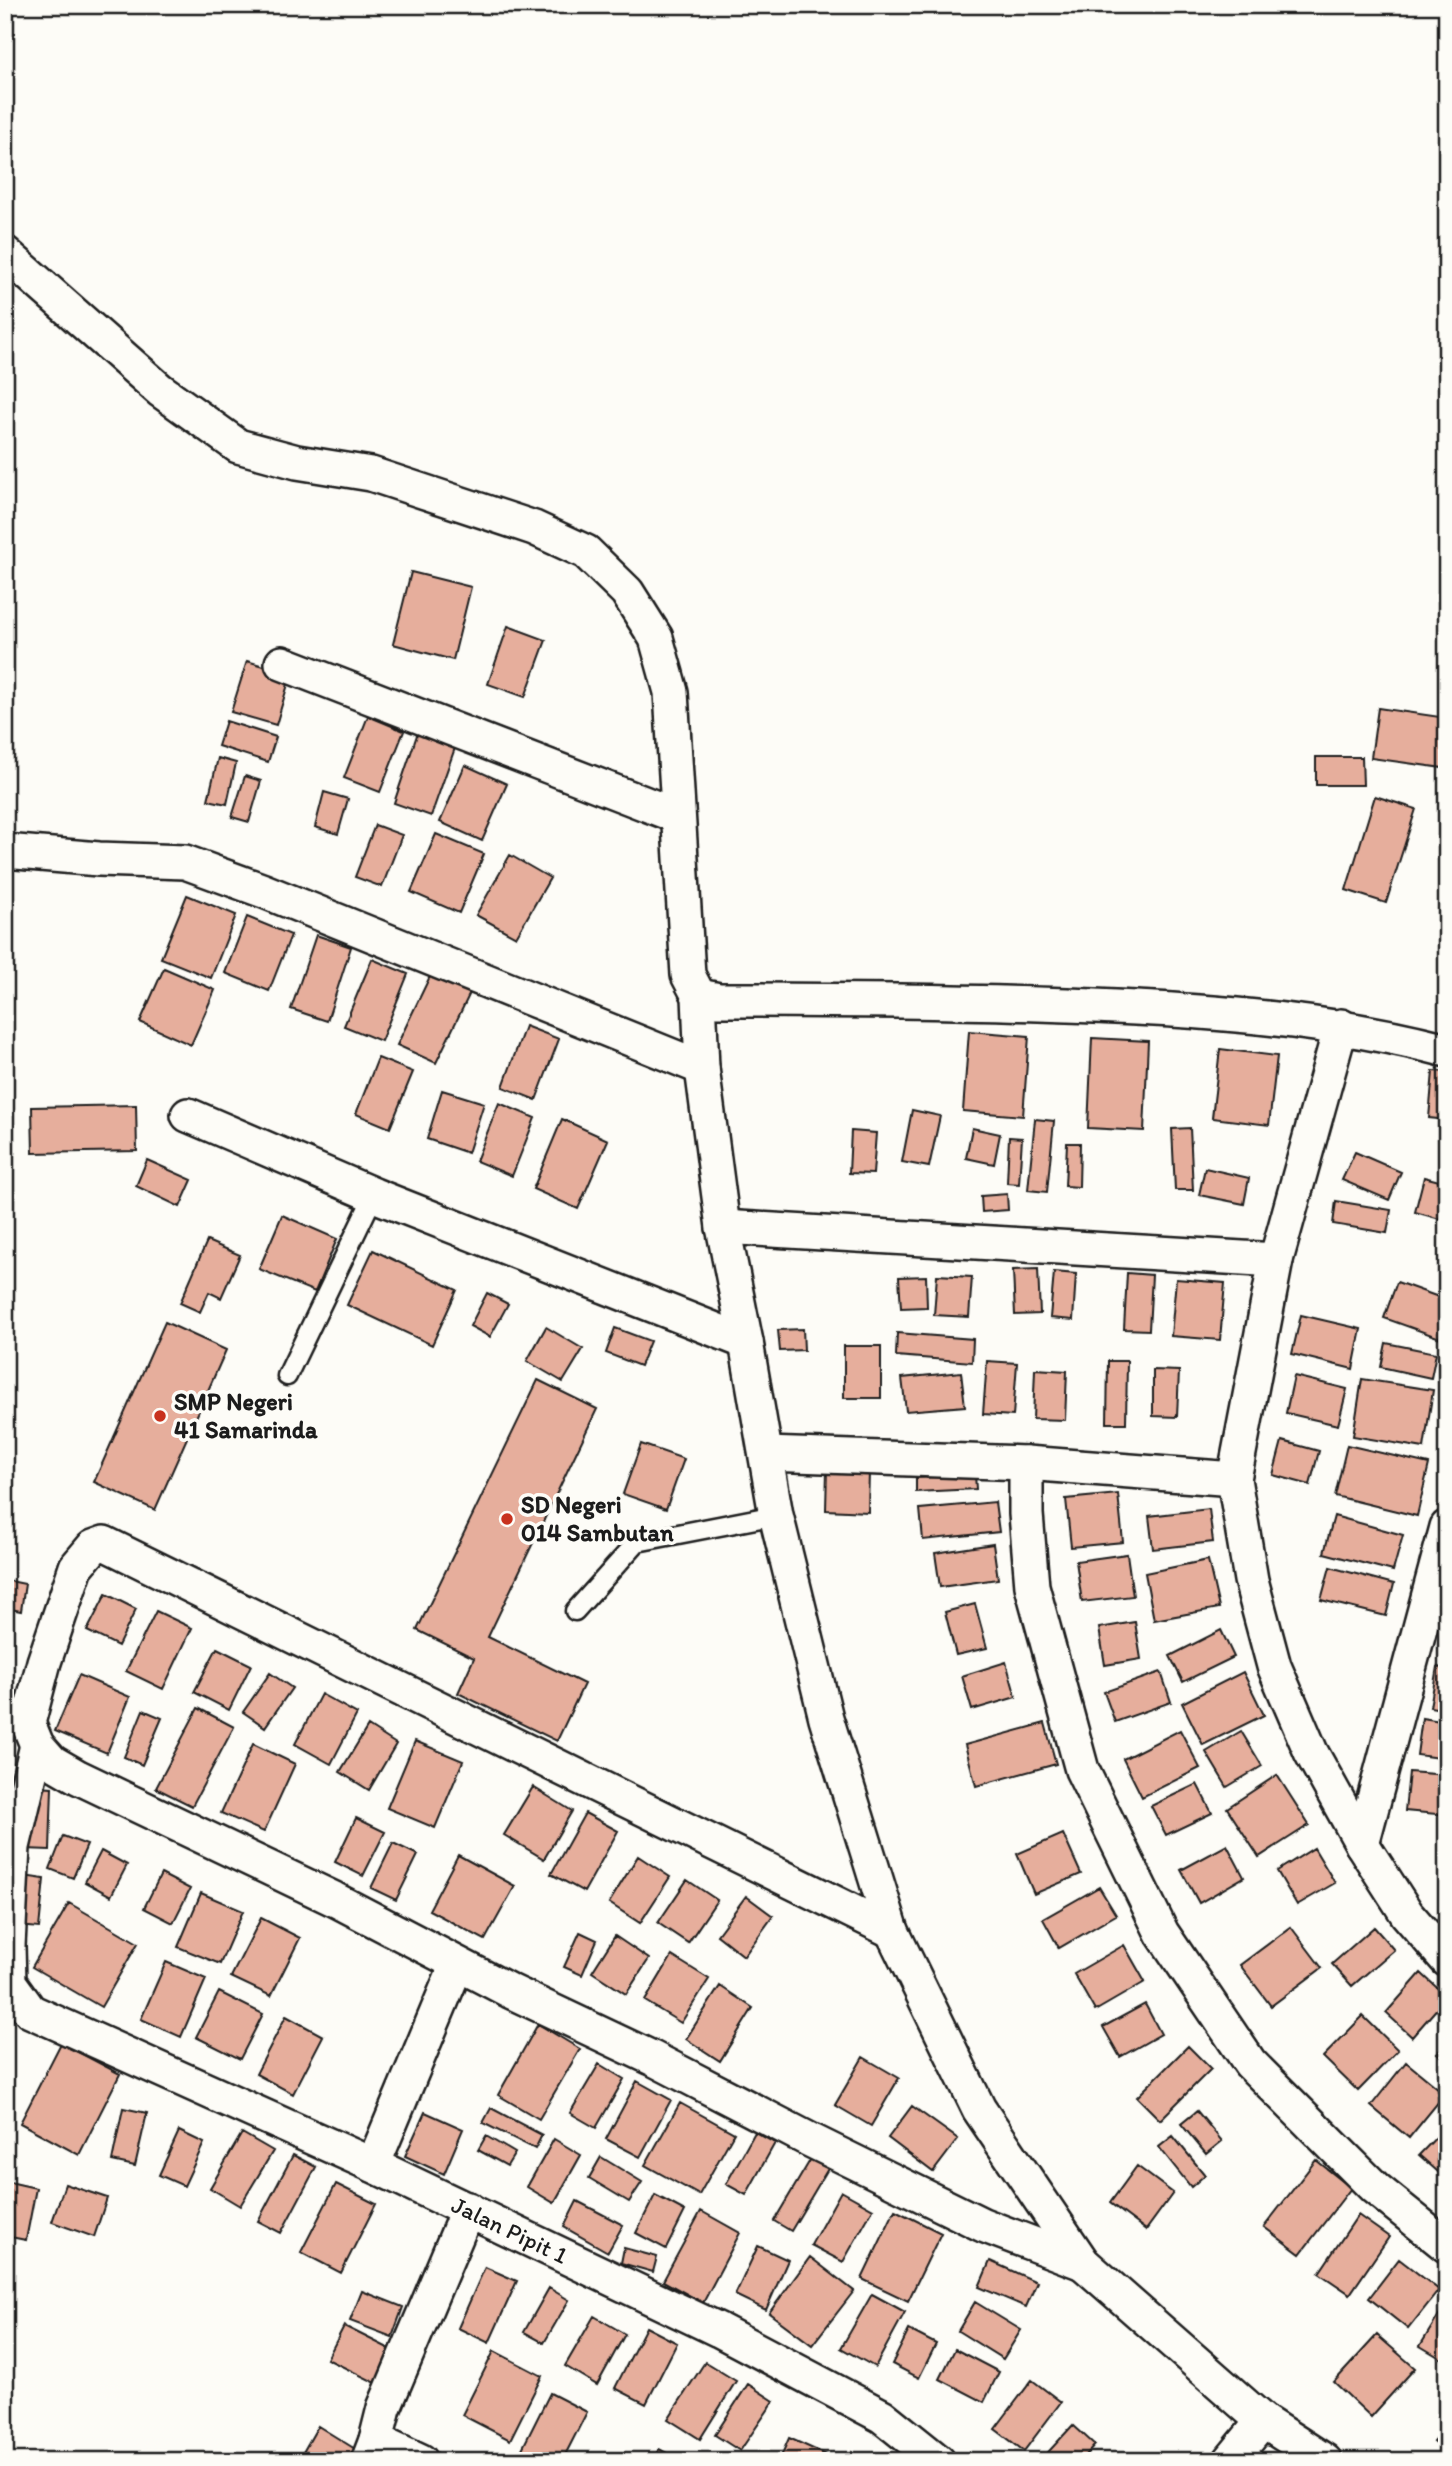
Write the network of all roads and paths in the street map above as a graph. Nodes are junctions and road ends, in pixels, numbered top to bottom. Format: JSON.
{"nodes":[{"id":1,"x":5,"y":253,"type":"edge"},
{"id":2,"x":282,"y":663,"type":"dead end"},
{"id":3,"x":677,"y":816,"type":"junction"},
{"id":4,"x":5,"y":851,"type":"edge"},
{"id":5,"x":699,"y":996,"type":"junction"},
{"id":6,"x":1341,"y":1026,"type":"junction"},
{"id":7,"x":1447,"y":1050,"type":"edge"},
{"id":8,"x":702,"y":1068,"type":"junction"},
{"id":9,"x":188,"y":1115,"type":"dead end"},
{"id":10,"x":374,"y":1195,"type":"junction"},
{"id":11,"x":723,"y":1227,"type":"junction"},
{"id":12,"x":1276,"y":1260,"type":"junction"},
{"id":13,"x":746,"y":1342,"type":"junction"},
{"id":14,"x":288,"y":1376,"type":"dead end"},
{"id":15,"x":766,"y":1454,"type":"junction"},
{"id":16,"x":1026,"y":1463,"type":"junction"},
{"id":17,"x":1234,"y":1479,"type":"junction"},
{"id":18,"x":776,"y":1515,"type":"junction"},
{"id":19,"x":1447,"y":1527,"type":"edge"},
{"id":20,"x":575,"y":1611,"type":"dead end"},
{"id":21,"x":24,"y":1728,"type":"edge"},
{"id":22,"x":1362,"y":1844,"type":"junction"},
{"id":23,"x":892,"y":1931,"type":"junction"},
{"id":24,"x":1447,"y":1960,"type":"edge"},
{"id":25,"x":457,"y":1964,"type":"junction"},
{"id":26,"x":373,"y":2165,"type":"junction"},
{"id":27,"x":468,"y":2209,"type":"junction"},
{"id":28,"x":1447,"y":2246,"type":"edge"},
{"id":29,"x":1083,"y":2263,"type":"junction"},
{"id":30,"x":1263,"y":2421,"type":"junction"},
{"id":31,"x":372,"y":2450,"type":"edge"},
{"id":32,"x":421,"y":2461,"type":"edge"},
{"id":33,"x":938,"y":2461,"type":"edge"},
{"id":34,"x":1230,"y":2461,"type":"edge"},
{"id":35,"x":1325,"y":2461,"type":"edge"}],
"edges":[{"from":1,"to":3,"type":"street"},
{"from":2,"to":3,"type":"street"},
{"from":3,"to":5,"type":"street"},
{"from":4,"to":8,"type":"street"},
{"from":5,"to":6,"type":"street"},
{"from":5,"to":8,"type":"street"},
{"from":6,"to":7,"type":"street"},
{"from":6,"to":12,"type":"street"},
{"from":8,"to":11,"type":"street"},
{"from":9,"to":10,"type":"street"},
{"from":10,"to":13,"type":"street"},
{"from":10,"to":14,"type":"lane"},
{"from":11,"to":12,"type":"street"},
{"from":11,"to":13,"type":"street"},
{"from":12,"to":17,"type":"street"},
{"from":13,"to":15,"type":"street"},
{"from":15,"to":16,"type":"street"},
{"from":15,"to":18,"type":"street"},
{"from":16,"to":17,"type":"street"},
{"from":16,"to":28,"type":"street"},
{"from":17,"to":22,"type":"street"},
{"from":18,"to":20,"type":"lane"},
{"from":18,"to":23,"type":"street"},
{"from":19,"to":22,"type":"street"},
{"from":21,"to":23,"type":"street","name":"Jalan Pipit 1"},
{"from":21,"to":25,"type":"street"},
{"from":21,"to":26,"type":"street","name":"Jalan Pipit 1"},
{"from":22,"to":24,"type":"street"},
{"from":23,"to":29,"type":"street"},
{"from":25,"to":26,"type":"street"},
{"from":25,"to":29,"type":"street"},
{"from":26,"to":27,"type":"street","name":"Jalan Pipit 1"},
{"from":27,"to":31,"type":"street"},
{"from":27,"to":33,"type":"street","name":"Jalan Pipit 1"},
{"from":29,"to":30,"type":"street"},
{"from":30,"to":34,"type":"street"},
{"from":30,"to":35,"type":"street"},
{"from":31,"to":32,"type":"street"}]}
